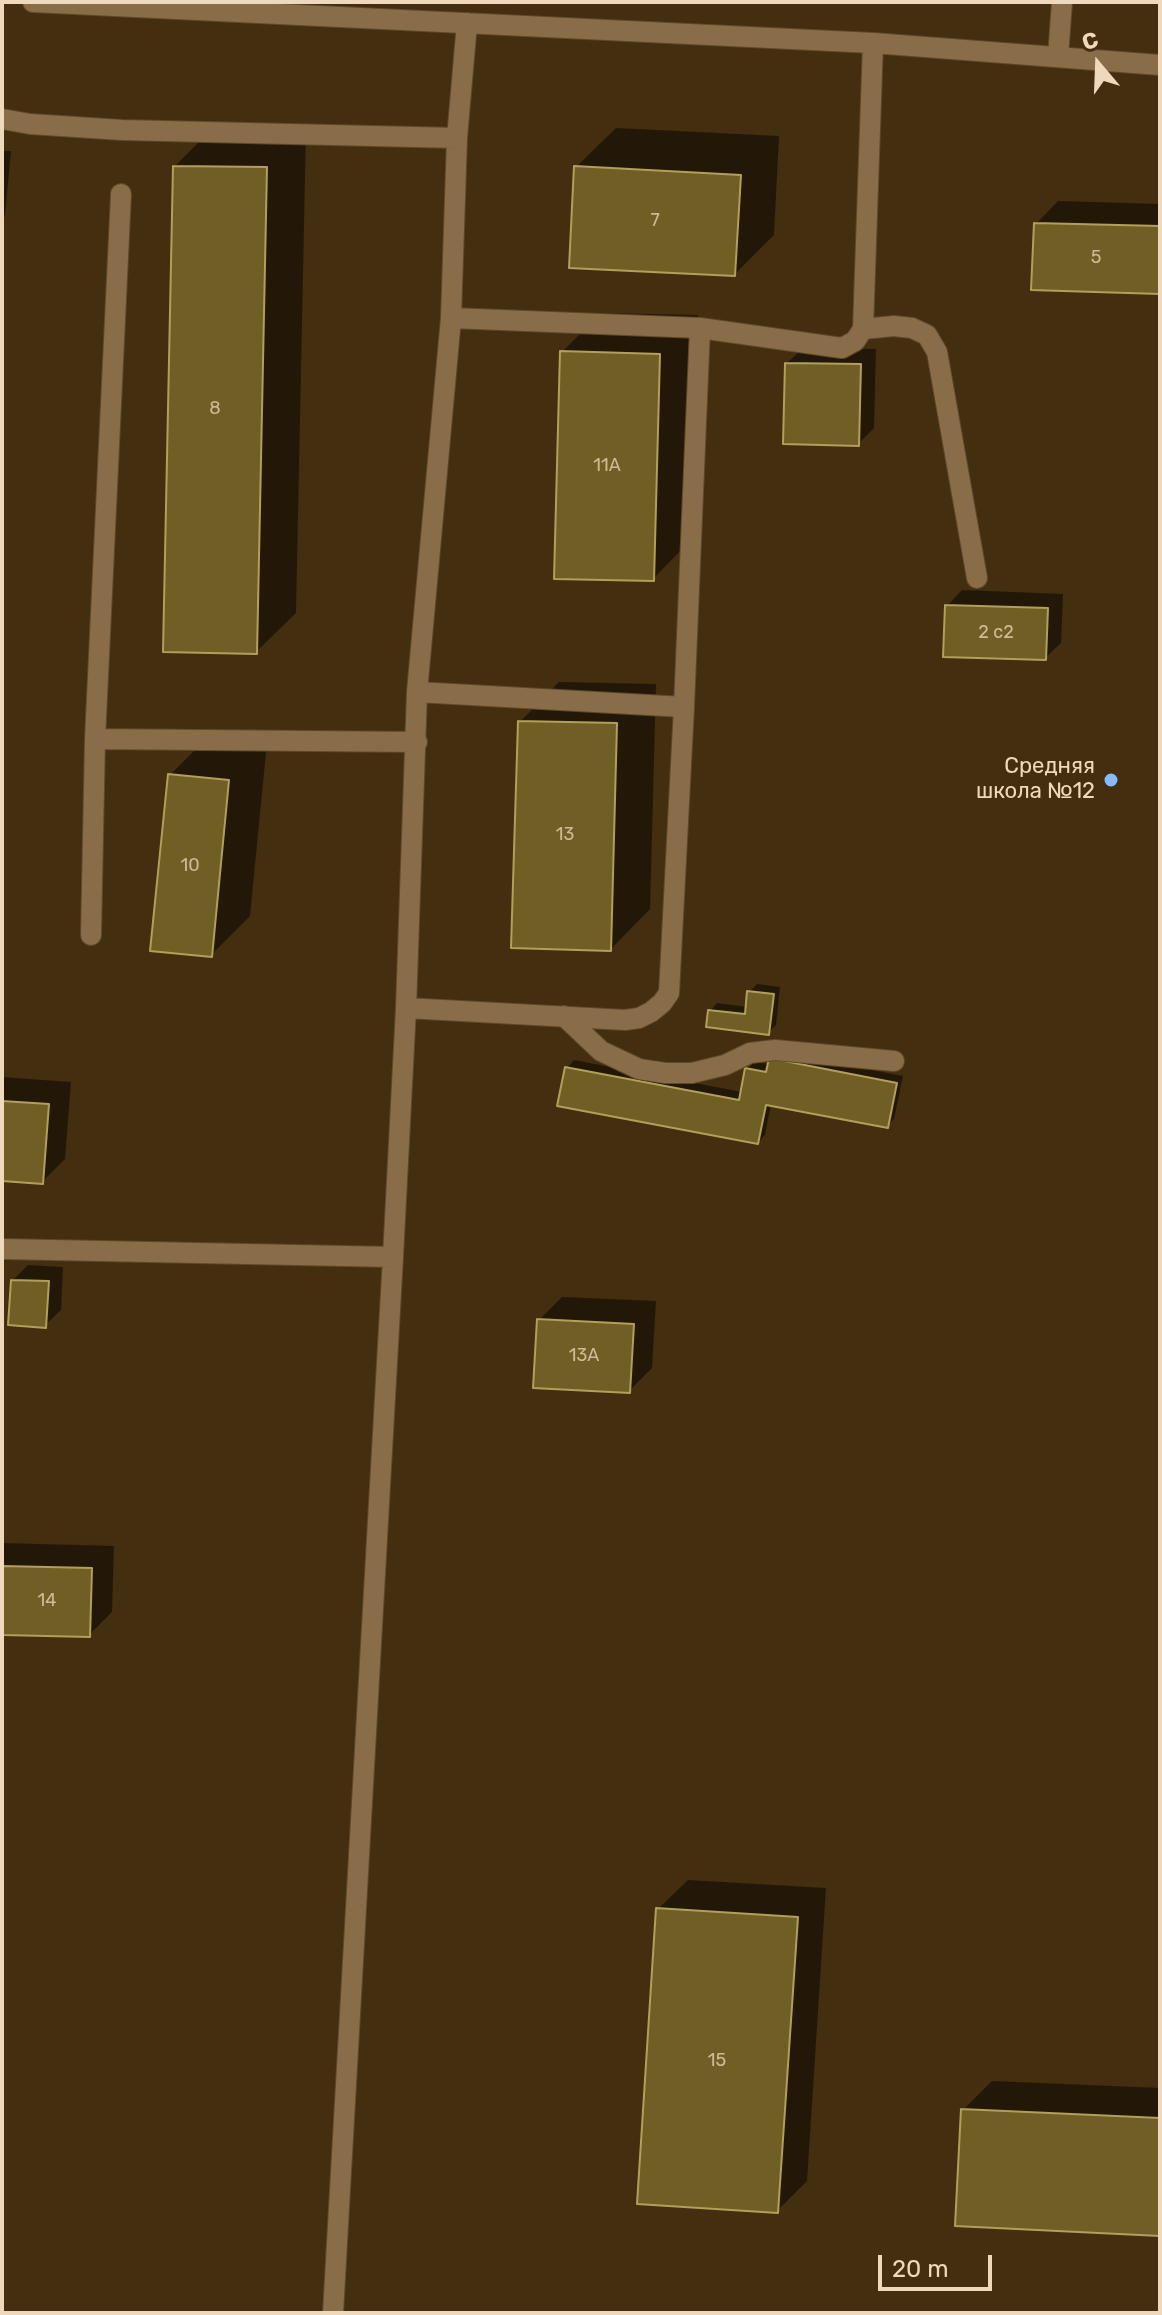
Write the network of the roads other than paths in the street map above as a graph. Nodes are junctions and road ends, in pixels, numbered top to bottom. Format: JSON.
{"nodes":[{"id":1,"x":33,"y":2,"type":"edge"},
{"id":2,"x":1062,"y":2,"type":"edge"},
{"id":3,"x":395,"y":10,"type":"edge"},
{"id":4,"x":467,"y":23,"type":"junction"},
{"id":5,"x":873,"y":43,"type":"junction"},
{"id":6,"x":1058,"y":57,"type":"junction"},
{"id":7,"x":1160,"y":65,"type":"edge"},
{"id":8,"x":2,"y":119,"type":"edge"},
{"id":9,"x":457,"y":138,"type":"junction"},
{"id":10,"x":121,"y":194,"type":"dead end"},
{"id":11,"x":451,"y":318,"type":"junction"},
{"id":12,"x":700,"y":328,"type":"junction"},
{"id":13,"x":863,"y":329,"type":"junction"},
{"id":14,"x":977,"y":578,"type":"dead end"},
{"id":15,"x":417,"y":692,"type":"junction"},
{"id":16,"x":684,"y":707,"type":"junction"},
{"id":17,"x":95,"y":739,"type":"junction"},
{"id":18,"x":417,"y":742,"type":"junction"},
{"id":19,"x":91,"y":935,"type":"dead end"},
{"id":20,"x":406,"y":1008,"type":"junction"},
{"id":21,"x":564,"y":1016,"type":"junction"},
{"id":22,"x":894,"y":1061,"type":"dead end"},
{"id":23,"x":2,"y":1249,"type":"edge"},
{"id":24,"x":393,"y":1257,"type":"junction"},
{"id":25,"x":333,"y":2313,"type":"edge"}],
"edges":[{"from":1,"to":3,"type":"street"},
{"from":2,"to":6,"type":"street"},
{"from":3,"to":4,"type":"street"},
{"from":4,"to":5,"type":"street"},
{"from":4,"to":9,"type":"street"},
{"from":5,"to":6,"type":"street"},
{"from":5,"to":13,"type":"street"},
{"from":6,"to":7,"type":"street"},
{"from":8,"to":9,"type":"street"},
{"from":9,"to":11,"type":"street"},
{"from":10,"to":17,"type":"street"},
{"from":11,"to":12,"type":"street"},
{"from":11,"to":15,"type":"street"},
{"from":12,"to":13,"type":"street"},
{"from":12,"to":16,"type":"street"},
{"from":13,"to":14,"type":"street"},
{"from":15,"to":16,"type":"street"},
{"from":15,"to":18,"type":"street"},
{"from":16,"to":21,"type":"street"},
{"from":17,"to":18,"type":"street"},
{"from":17,"to":19,"type":"street"},
{"from":18,"to":20,"type":"street"},
{"from":20,"to":21,"type":"street"},
{"from":20,"to":24,"type":"street"},
{"from":21,"to":22,"type":"street"},
{"from":23,"to":24,"type":"street"},
{"from":24,"to":25,"type":"street"}]}
